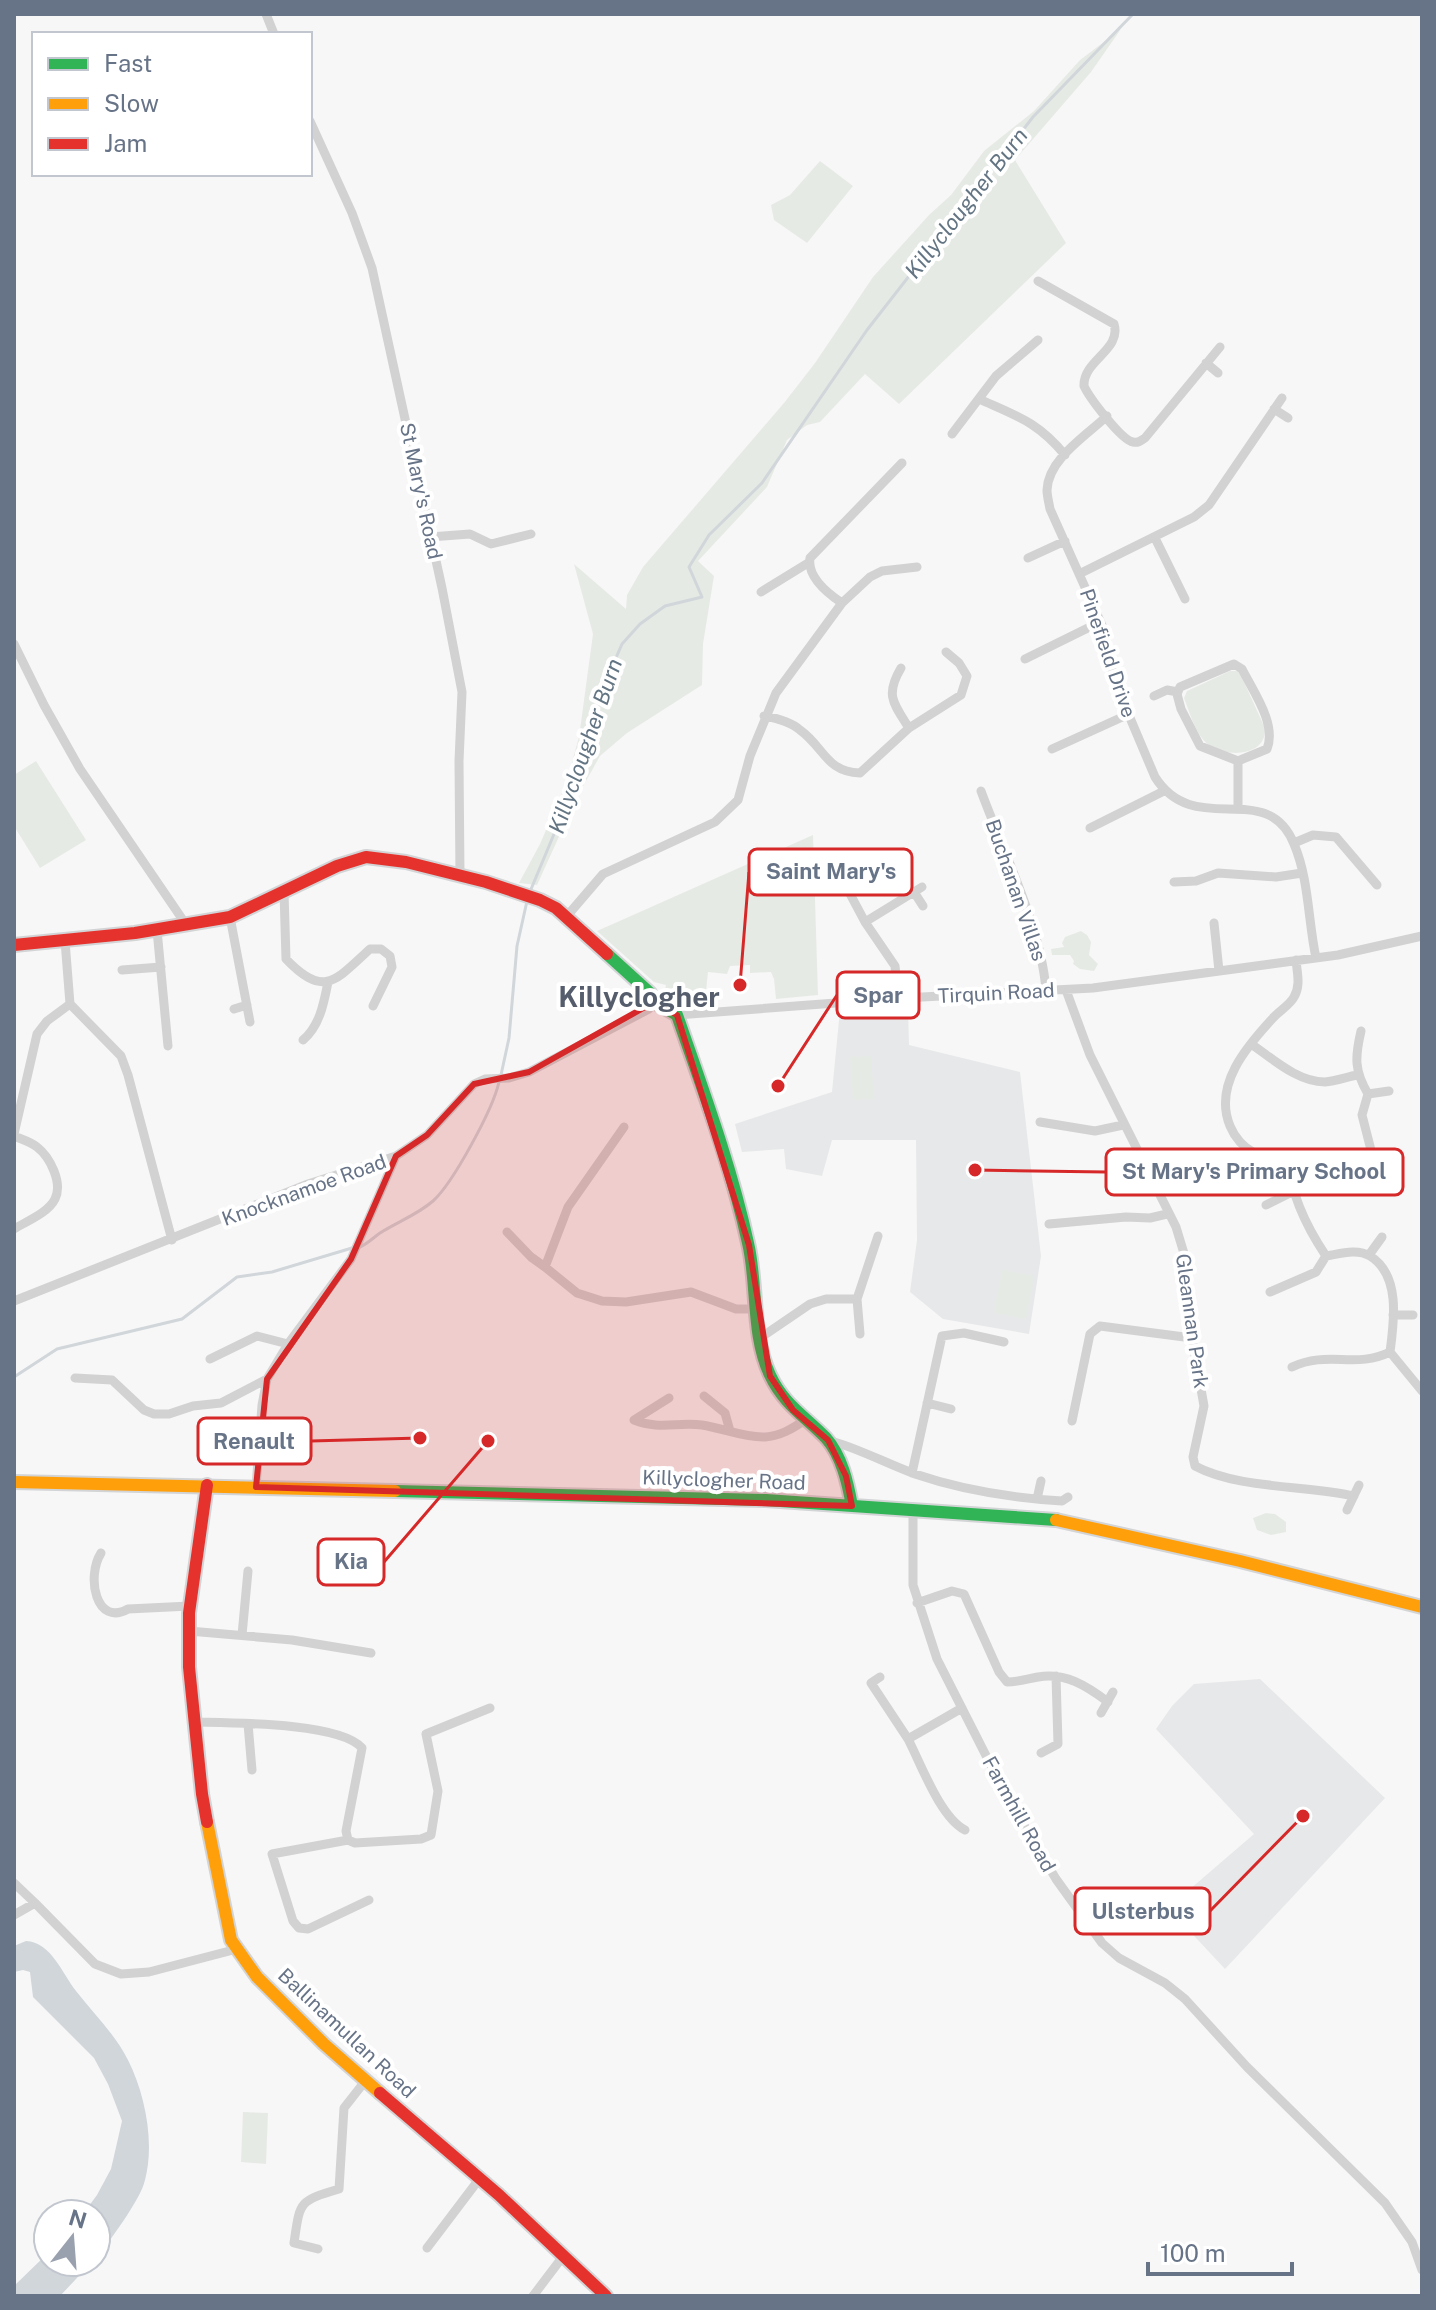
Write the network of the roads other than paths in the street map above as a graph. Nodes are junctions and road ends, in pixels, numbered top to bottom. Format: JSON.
{"nodes":[{"id":1,"x":312,"y":125,"type":"edge"},
{"id":2,"x":1038,"y":281,"type":"dead end"},
{"id":3,"x":1038,"y":340,"type":"dead end"},
{"id":4,"x":1220,"y":347,"type":"dead end"},
{"id":5,"x":1206,"y":363,"type":"junction"},
{"id":6,"x":1218,"y":373,"type":"dead end"},
{"id":7,"x":1282,"y":398,"type":"dead end"},
{"id":8,"x":979,"y":399,"type":"junction"},
{"id":9,"x":1274,"y":409,"type":"junction"},
{"id":10,"x":1107,"y":416,"type":"junction"},
{"id":11,"x":1288,"y":418,"type":"dead end"},
{"id":12,"x":952,"y":434,"type":"dead end"},
{"id":13,"x":1065,"y":455,"type":"junction"},
{"id":14,"x":902,"y":463,"type":"dead end"},
{"id":15,"x":531,"y":534,"type":"dead end"},
{"id":16,"x":430,"y":537,"type":"junction"},
{"id":17,"x":1155,"y":538,"type":"junction"},
{"id":18,"x":1065,"y":541,"type":"junction"},
{"id":19,"x":1028,"y":558,"type":"dead end"},
{"id":20,"x":808,"y":563,"type":"junction"},
{"id":21,"x":917,"y":567,"type":"dead end"},
{"id":22,"x":1079,"y":574,"type":"junction"},
{"id":23,"x":761,"y":592,"type":"dead end"},
{"id":24,"x":1185,"y":599,"type":"dead end"},
{"id":25,"x":842,"y":603,"type":"junction"},
{"id":26,"x":1100,"y":622,"type":"junction"},
{"id":27,"x":14,"y":644,"type":"edge"},
{"id":28,"x":946,"y":652,"type":"dead end"},
{"id":29,"x":1025,"y":659,"type":"dead end"},
{"id":30,"x":901,"y":668,"type":"dead end"},
{"id":31,"x":1178,"y":692,"type":"junction"},
{"id":32,"x":1154,"y":696,"type":"dead end"},
{"id":33,"x":1129,"y":714,"type":"junction"},
{"id":34,"x":764,"y":716,"type":"junction"},
{"id":35,"x":909,"y":728,"type":"junction"},
{"id":36,"x":1052,"y":749,"type":"dead end"},
{"id":37,"x":1238,"y":761,"type":"junction"},
{"id":38,"x":981,"y":791,"type":"dead end"},
{"id":39,"x":1164,"y":791,"type":"junction"},
{"id":40,"x":1238,"y":808,"type":"junction"},
{"id":41,"x":1090,"y":828,"type":"dead end"},
{"id":42,"x":1294,"y":843,"type":"junction"},
{"id":43,"x":1302,"y":873,"type":"junction"},
{"id":44,"x":460,"y":876,"type":"junction"},
{"id":45,"x":1174,"y":882,"type":"dead end"},
{"id":46,"x":1377,"y":885,"type":"dead end"},
{"id":47,"x":284,"y":892,"type":"junction"},
{"id":48,"x":849,"y":892,"type":"dead end"},
{"id":49,"x":923,"y":906,"type":"dead end"},
{"id":50,"x":567,"y":916,"type":"junction"},
{"id":51,"x":230,"y":917,"type":"junction"},
{"id":52,"x":865,"y":922,"type":"junction"},
{"id":53,"x":1214,"y":923,"type":"dead end"},
{"id":54,"x":187,"y":926,"type":"junction"},
{"id":55,"x":157,"y":930,"type":"junction"},
{"id":56,"x":1422,"y":936,"type":"edge"},
{"id":57,"x":65,"y":941,"type":"junction"},
{"id":58,"x":14,"y":945,"type":"edge"},
{"id":59,"x":1316,"y":958,"type":"junction"},
{"id":60,"x":1296,"y":960,"type":"junction"},
{"id":61,"x":161,"y":967,"type":"junction"},
{"id":62,"x":122,"y":970,"type":"dead end"},
{"id":63,"x":1219,"y":971,"type":"junction"},
{"id":64,"x":328,"y":982,"type":"junction"},
{"id":65,"x":1046,"y":990,"type":"junction"},
{"id":66,"x":1066,"y":990,"type":"junction"},
{"id":67,"x":898,"y":998,"type":"junction"},
{"id":68,"x":654,"y":1002,"type":"junction"},
{"id":69,"x":70,"y":1004,"type":"junction"},
{"id":70,"x":247,"y":1005,"type":"junction"},
{"id":71,"x":373,"y":1006,"type":"dead end"},
{"id":72,"x":234,"y":1009,"type":"dead end"},
{"id":73,"x":677,"y":1015,"type":"junction"},
{"id":74,"x":250,"y":1022,"type":"dead end"},
{"id":75,"x":1361,"y":1031,"type":"dead end"},
{"id":76,"x":303,"y":1040,"type":"dead end"},
{"id":77,"x":1251,"y":1044,"type":"junction"},
{"id":78,"x":168,"y":1046,"type":"dead end"},
{"id":79,"x":1357,"y":1075,"type":"junction"},
{"id":80,"x":1389,"y":1091,"type":"dead end"},
{"id":81,"x":1368,"y":1094,"type":"junction"},
{"id":82,"x":1040,"y":1122,"type":"dead end"},
{"id":83,"x":1123,"y":1125,"type":"junction"},
{"id":84,"x":624,"y":1127,"type":"dead end"},
{"id":85,"x":14,"y":1135,"type":"edge"},
{"id":86,"x":1371,"y":1150,"type":"dead end"},
{"id":87,"x":396,"y":1156,"type":"junction"},
{"id":88,"x":1294,"y":1191,"type":"junction"},
{"id":89,"x":1266,"y":1205,"type":"dead end"},
{"id":90,"x":1167,"y":1214,"type":"junction"},
{"id":91,"x":1049,"y":1224,"type":"dead end"},
{"id":92,"x":14,"y":1229,"type":"edge"},
{"id":93,"x":507,"y":1232,"type":"dead end"},
{"id":94,"x":878,"y":1236,"type":"dead end"},
{"id":95,"x":1382,"y":1237,"type":"dead end"},
{"id":96,"x":172,"y":1240,"type":"junction"},
{"id":97,"x":1369,"y":1255,"type":"junction"},
{"id":98,"x":1326,"y":1256,"type":"junction"},
{"id":99,"x":545,"y":1267,"type":"junction"},
{"id":100,"x":1270,"y":1292,"type":"dead end"},
{"id":101,"x":857,"y":1299,"type":"junction"},
{"id":102,"x":14,"y":1301,"type":"edge"},
{"id":103,"x":757,"y":1309,"type":"junction"},
{"id":104,"x":1393,"y":1315,"type":"junction"},
{"id":105,"x":1413,"y":1315,"type":"dead end"},
{"id":106,"x":860,"y":1334,"type":"dead end"},
{"id":107,"x":760,"y":1338,"type":"junction"},
{"id":108,"x":1192,"y":1338,"type":"junction"},
{"id":109,"x":1004,"y":1342,"type":"dead end"},
{"id":110,"x":288,"y":1344,"type":"junction"},
{"id":111,"x":1390,"y":1352,"type":"junction"},
{"id":112,"x":210,"y":1359,"type":"dead end"},
{"id":113,"x":1292,"y":1367,"type":"dead end"},
{"id":114,"x":75,"y":1378,"type":"dead end"},
{"id":115,"x":267,"y":1379,"type":"junction"},
{"id":116,"x":1422,"y":1391,"type":"edge"},
{"id":117,"x":704,"y":1396,"type":"dead end"},
{"id":118,"x":669,"y":1398,"type":"dead end"},
{"id":119,"x":927,"y":1403,"type":"junction"},
{"id":120,"x":951,"y":1409,"type":"dead end"},
{"id":121,"x":805,"y":1420,"type":"junction"},
{"id":122,"x":1072,"y":1421,"type":"dead end"},
{"id":123,"x":730,"y":1431,"type":"junction"},
{"id":124,"x":828,"y":1440,"type":"junction"},
{"id":125,"x":912,"y":1473,"type":"junction"},
{"id":126,"x":1041,"y":1481,"type":"dead end"},
{"id":127,"x":14,"y":1482,"type":"edge"},
{"id":128,"x":207,"y":1485,"type":"junction"},
{"id":129,"x":1359,"y":1485,"type":"dead end"},
{"id":130,"x":256,"y":1487,"type":"junction"},
{"id":131,"x":1354,"y":1496,"type":"junction"},
{"id":132,"x":1068,"y":1497,"type":"dead end"},
{"id":133,"x":1037,"y":1499,"type":"junction"},
{"id":134,"x":852,"y":1506,"type":"junction"},
{"id":135,"x":913,"y":1510,"type":"junction"},
{"id":136,"x":1347,"y":1510,"type":"dead end"},
{"id":137,"x":101,"y":1553,"type":"dead end"},
{"id":138,"x":248,"y":1571,"type":"dead end"},
{"id":139,"x":917,"y":1603,"type":"junction"},
{"id":140,"x":190,"y":1606,"type":"junction"},
{"id":141,"x":1422,"y":1607,"type":"edge"},
{"id":142,"x":189,"y":1631,"type":"junction"},
{"id":143,"x":242,"y":1635,"type":"junction"},
{"id":144,"x":371,"y":1653,"type":"dead end"},
{"id":145,"x":1056,"y":1676,"type":"junction"},
{"id":146,"x":880,"y":1677,"type":"dead end"},
{"id":147,"x":490,"y":1708,"type":"dead end"},
{"id":148,"x":962,"y":1708,"type":"junction"},
{"id":149,"x":1101,"y":1713,"type":"dead end"},
{"id":150,"x":193,"y":1722,"type":"junction"},
{"id":151,"x":248,"y":1724,"type":"junction"},
{"id":152,"x":908,"y":1739,"type":"junction"},
{"id":153,"x":1041,"y":1753,"type":"dead end"},
{"id":154,"x":252,"y":1770,"type":"dead end"},
{"id":155,"x":965,"y":1830,"type":"dead end"},
{"id":156,"x":348,"y":1840,"type":"junction"},
{"id":157,"x":14,"y":1883,"type":"edge"},
{"id":158,"x":369,"y":1900,"type":"dead end"},
{"id":159,"x":35,"y":1903,"type":"junction"},
{"id":160,"x":14,"y":1915,"type":"edge"},
{"id":161,"x":237,"y":1949,"type":"junction"},
{"id":162,"x":366,"y":2080,"type":"junction"},
{"id":163,"x":480,"y":2178,"type":"junction"},
{"id":164,"x":427,"y":2248,"type":"dead end"},
{"id":165,"x":318,"y":2249,"type":"dead end"},
{"id":166,"x":564,"y":2255,"type":"junction"},
{"id":167,"x":1422,"y":2270,"type":"edge"},
{"id":168,"x":533,"y":2296,"type":"edge"},
{"id":169,"x":606,"y":2296,"type":"edge"}],
"edges":[{"from":1,"to":16,"type":"street","name":"St Mary's Road"},
{"from":2,"to":10,"type":"street"},
{"from":3,"to":8,"type":"street"},
{"from":4,"to":5,"type":"street"},
{"from":5,"to":6,"type":"street"},
{"from":5,"to":10,"type":"street"},
{"from":7,"to":9,"type":"street"},
{"from":8,"to":12,"type":"street"},
{"from":8,"to":13,"type":"street"},
{"from":9,"to":11,"type":"street"},
{"from":9,"to":17,"type":"street"},
{"from":10,"to":13,"type":"street","name":"Pinefield Drive"},
{"from":13,"to":18,"type":"street","name":"Pinefield Drive"},
{"from":14,"to":20,"type":"street"},
{"from":15,"to":16,"type":"street"},
{"from":16,"to":44,"type":"street","name":"St Mary's Road"},
{"from":17,"to":22,"type":"street"},
{"from":17,"to":24,"type":"street"},
{"from":18,"to":19,"type":"street"},
{"from":18,"to":22,"type":"street","name":"Pinefield Drive"},
{"from":20,"to":23,"type":"street"},
{"from":20,"to":25,"type":"street"},
{"from":21,"to":25,"type":"street"},
{"from":22,"to":26,"type":"street","name":"Pinefield Drive"},
{"from":25,"to":34,"type":"street"},
{"from":26,"to":29,"type":"street"},
{"from":26,"to":33,"type":"street","name":"Pinefield Drive"},
{"from":27,"to":54,"type":"street"},
{"from":28,"to":35,"type":"street"},
{"from":30,"to":35,"type":"street"},
{"from":31,"to":32,"type":"street"},
{"from":31,"to":37,"type":"street"},
{"from":31,"to":37,"type":"street"},
{"from":33,"to":36,"type":"street"},
{"from":33,"to":39,"type":"street","name":"Pinefield Drive"},
{"from":34,"to":35,"type":"street"},
{"from":34,"to":50,"type":"street"},
{"from":37,"to":40,"type":"street"},
{"from":38,"to":65,"type":"street","name":"Buchanan Villas"},
{"from":39,"to":40,"type":"street"},
{"from":39,"to":41,"type":"street"},
{"from":40,"to":42,"type":"street"},
{"from":42,"to":43,"type":"street"},
{"from":42,"to":46,"type":"street"},
{"from":43,"to":45,"type":"street"},
{"from":43,"to":59,"type":"street"},
{"from":44,"to":47,"type":"main road"},
{"from":44,"to":50,"type":"main road"},
{"from":47,"to":51,"type":"main road"},
{"from":47,"to":64,"type":"street"},
{"from":48,"to":52,"type":"street"},
{"from":49,"to":52,"type":"street"},
{"from":50,"to":68,"type":"main road"},
{"from":51,"to":54,"type":"main road"},
{"from":51,"to":70,"type":"street"},
{"from":52,"to":67,"type":"street"},
{"from":53,"to":63,"type":"street"},
{"from":54,"to":55,"type":"main road"},
{"from":55,"to":57,"type":"main road"},
{"from":55,"to":61,"type":"street"},
{"from":56,"to":59,"type":"street","name":"Tirquin Road"},
{"from":57,"to":58,"type":"main road"},
{"from":57,"to":69,"type":"street"},
{"from":59,"to":60,"type":"street","name":"Tirquin Road"},
{"from":60,"to":63,"type":"street","name":"Tirquin Road"},
{"from":60,"to":77,"type":"street"},
{"from":61,"to":62,"type":"street"},
{"from":61,"to":78,"type":"street"},
{"from":63,"to":66,"type":"street","name":"Tirquin Road"},
{"from":64,"to":71,"type":"street"},
{"from":64,"to":76,"type":"street"},
{"from":65,"to":66,"type":"street","name":"Tirquin Road"},
{"from":65,"to":67,"type":"street","name":"Tirquin Road"},
{"from":66,"to":83,"type":"street","name":"Gleannan Park"},
{"from":67,"to":73,"type":"street","name":"Tirquin Road"},
{"from":68,"to":73,"type":"main road"},
{"from":68,"to":87,"type":"street","name":"Knocknamoe Road"},
{"from":69,"to":85,"type":"street"},
{"from":69,"to":96,"type":"street"},
{"from":70,"to":72,"type":"street"},
{"from":70,"to":74,"type":"street"},
{"from":73,"to":103,"type":"main road"},
{"from":75,"to":79,"type":"street"},
{"from":77,"to":79,"type":"street"},
{"from":77,"to":88,"type":"street"},
{"from":79,"to":81,"type":"street"},
{"from":80,"to":81,"type":"street"},
{"from":81,"to":86,"type":"street"},
{"from":82,"to":83,"type":"street"},
{"from":83,"to":90,"type":"street","name":"Gleannan Park"},
{"from":84,"to":99,"type":"street"},
{"from":85,"to":92,"type":"street"},
{"from":87,"to":96,"type":"street","name":"Knocknamoe Road"},
{"from":87,"to":110,"type":"street"},
{"from":88,"to":89,"type":"street"},
{"from":88,"to":98,"type":"street"},
{"from":90,"to":91,"type":"street"},
{"from":90,"to":108,"type":"street","name":"Gleannan Park"},
{"from":93,"to":99,"type":"street"},
{"from":94,"to":101,"type":"street"},
{"from":95,"to":97,"type":"street"},
{"from":96,"to":102,"type":"street","name":"Knocknamoe Road"},
{"from":97,"to":98,"type":"street"},
{"from":97,"to":104,"type":"street"},
{"from":98,"to":100,"type":"street"},
{"from":99,"to":103,"type":"street"},
{"from":101,"to":106,"type":"street"},
{"from":101,"to":107,"type":"street"},
{"from":103,"to":107,"type":"main road"},
{"from":104,"to":105,"type":"street"},
{"from":104,"to":111,"type":"street"},
{"from":107,"to":121,"type":"main road"},
{"from":108,"to":122,"type":"street"},
{"from":108,"to":131,"type":"street","name":"Gleannan Park"},
{"from":109,"to":119,"type":"street"},
{"from":110,"to":112,"type":"street"},
{"from":110,"to":115,"type":"street"},
{"from":111,"to":113,"type":"street"},
{"from":111,"to":116,"type":"street"},
{"from":114,"to":115,"type":"street"},
{"from":115,"to":130,"type":"street"},
{"from":117,"to":123,"type":"street"},
{"from":118,"to":123,"type":"street"},
{"from":119,"to":120,"type":"street"},
{"from":119,"to":125,"type":"street"},
{"from":121,"to":123,"type":"street"},
{"from":121,"to":124,"type":"main road"},
{"from":124,"to":125,"type":"street"},
{"from":124,"to":134,"type":"main road"},
{"from":125,"to":133,"type":"street"},
{"from":126,"to":133,"type":"street"},
{"from":127,"to":128,"type":"main road","name":"Killyclogher Road"},
{"from":128,"to":130,"type":"main road","name":"Killyclogher Road"},
{"from":128,"to":140,"type":"main road","name":"Ballinamullan Road"},
{"from":129,"to":131,"type":"street"},
{"from":130,"to":134,"type":"main road","name":"Killyclogher Road"},
{"from":131,"to":136,"type":"street"},
{"from":132,"to":133,"type":"street"},
{"from":134,"to":135,"type":"main road","name":"Killyclogher Road"},
{"from":135,"to":139,"type":"street","name":"Farmhill Road"},
{"from":135,"to":141,"type":"main road","name":"Killyclogher Road"},
{"from":137,"to":140,"type":"street"},
{"from":138,"to":143,"type":"street"},
{"from":139,"to":145,"type":"street"},
{"from":139,"to":148,"type":"street","name":"Farmhill Road"},
{"from":140,"to":142,"type":"main road","name":"Ballinamullan Road"},
{"from":142,"to":143,"type":"street"},
{"from":142,"to":150,"type":"main road","name":"Ballinamullan Road"},
{"from":143,"to":144,"type":"street"},
{"from":145,"to":149,"type":"street"},
{"from":145,"to":153,"type":"street"},
{"from":146,"to":152,"type":"street"},
{"from":147,"to":156,"type":"street"},
{"from":148,"to":152,"type":"street"},
{"from":148,"to":167,"type":"street","name":"Farmhill Road"},
{"from":150,"to":151,"type":"street"},
{"from":150,"to":161,"type":"main road","name":"Ballinamullan Road"},
{"from":151,"to":154,"type":"street"},
{"from":151,"to":156,"type":"street"},
{"from":152,"to":155,"type":"street"},
{"from":156,"to":158,"type":"street"},
{"from":157,"to":159,"type":"street"},
{"from":159,"to":160,"type":"street"},
{"from":159,"to":161,"type":"street"},
{"from":161,"to":162,"type":"main road","name":"Ballinamullan Road"},
{"from":162,"to":163,"type":"main road","name":"Ballinamullan Road"},
{"from":162,"to":165,"type":"street"},
{"from":163,"to":164,"type":"street"},
{"from":163,"to":166,"type":"main road","name":"Ballinamullan Road"},
{"from":166,"to":168,"type":"street"},
{"from":166,"to":169,"type":"main road","name":"Ballinamullan Road"}]}
